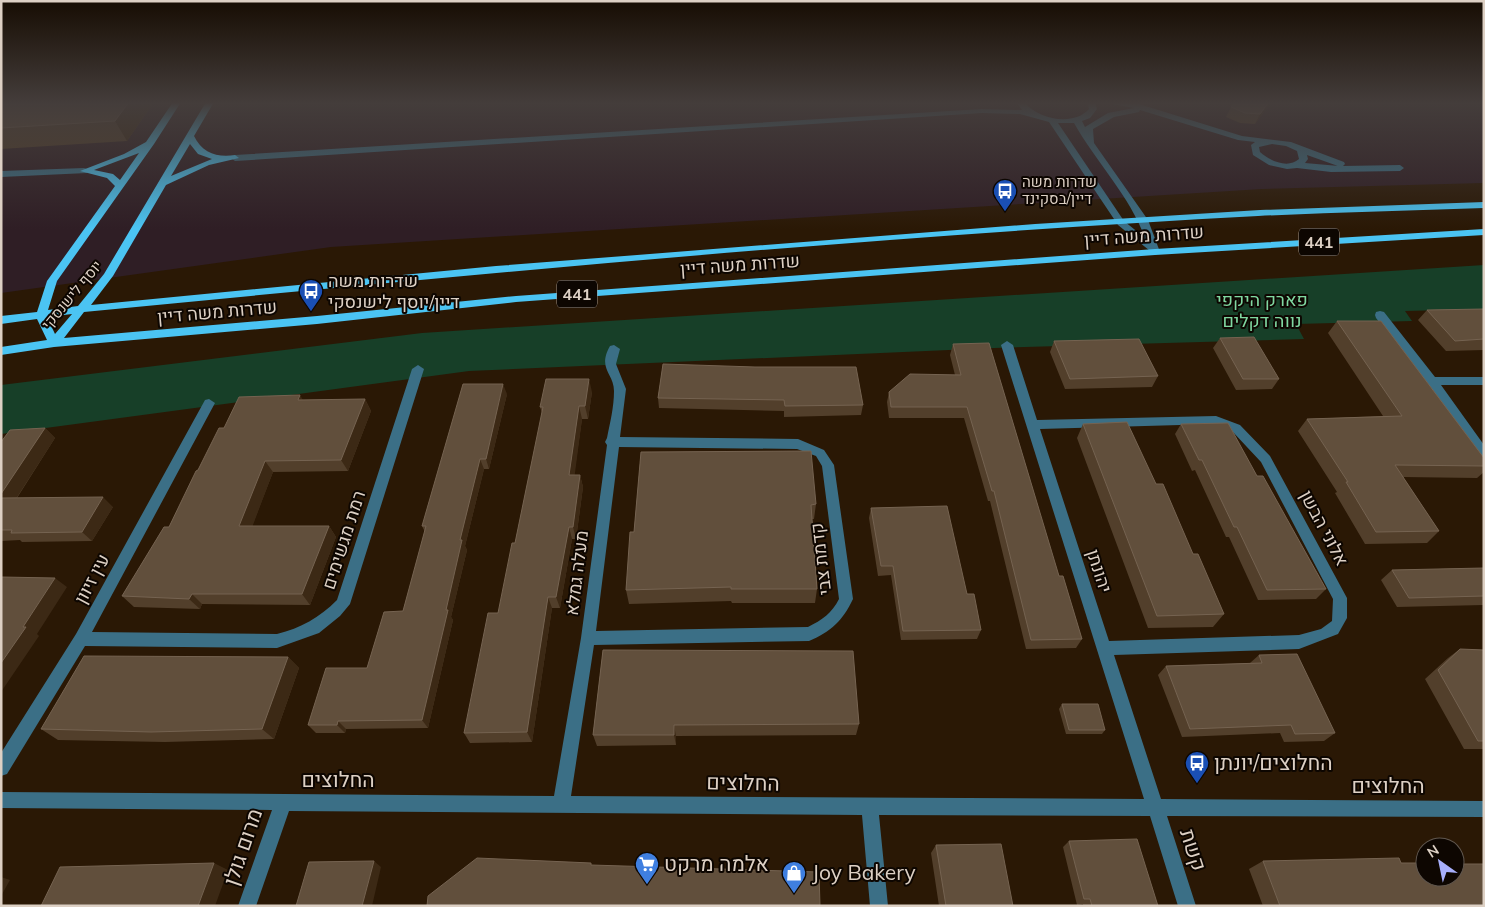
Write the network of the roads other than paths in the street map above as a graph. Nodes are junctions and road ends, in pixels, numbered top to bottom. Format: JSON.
{"nodes":[{"id":1,"x":147,"y":144,"type":"edge"},
{"id":2,"x":149,"y":144,"type":"edge"},
{"id":3,"x":185,"y":144,"type":"edge"},
{"id":4,"x":194,"y":144,"type":"edge"},
{"id":5,"x":452,"y":144,"type":"edge"},
{"id":6,"x":1068,"y":144,"type":"edge"},
{"id":7,"x":1091,"y":144,"type":"edge"},
{"id":8,"x":1239,"y":144,"type":"edge"},
{"id":9,"x":1257,"y":144,"type":"edge"},
{"id":10,"x":1286,"y":144,"type":"edge"},
{"id":11,"x":1301,"y":150,"type":"junction"},
{"id":12,"x":1256,"y":153,"type":"junction"},
{"id":13,"x":235,"y":158,"type":"junction"},
{"id":14,"x":1297,"y":165,"type":"junction"},
{"id":15,"x":1356,"y":168,"type":"junction"},
{"id":16,"x":1400,"y":168,"type":"dead end"},
{"id":17,"x":84,"y":171,"type":"junction"},
{"id":18,"x":1,"y":174,"type":"edge"},
{"id":19,"x":163,"y":183,"type":"junction"},
{"id":20,"x":120,"y":185,"type":"junction"},
{"id":21,"x":1484,"y":205,"type":"edge"},
{"id":22,"x":1143,"y":220,"type":"junction"},
{"id":23,"x":1121,"y":223,"type":"junction"},
{"id":24,"x":1484,"y":232,"type":"edge"},
{"id":25,"x":1155,"y":252,"type":"junction"},
{"id":26,"x":82,"y":309,"type":"junction"},
{"id":27,"x":41,"y":315,"type":"junction"},
{"id":28,"x":1383,"y":319,"type":"dead end"},
{"id":29,"x":1,"y":320,"type":"edge"},
{"id":30,"x":54,"y":344,"type":"junction"},
{"id":31,"x":1008,"y":347,"type":"dead end"},
{"id":32,"x":1,"y":351,"type":"edge"},
{"id":33,"x":612,"y":353,"type":"dead end"},
{"id":34,"x":418,"y":369,"type":"dead end"},
{"id":35,"x":1432,"y":381,"type":"junction"},
{"id":36,"x":1484,"y":381,"type":"edge"},
{"id":37,"x":209,"y":403,"type":"dead end"},
{"id":38,"x":1033,"y":425,"type":"junction"},
{"id":39,"x":611,"y":442,"type":"junction"},
{"id":40,"x":1484,"y":455,"type":"edge"},
{"id":41,"x":588,"y":638,"type":"junction"},
{"id":42,"x":81,"y":639,"type":"junction"},
{"id":43,"x":1104,"y":648,"type":"junction"},
{"id":44,"x":1,"y":768,"type":"edge"},
{"id":45,"x":1,"y":800,"type":"edge"},
{"id":46,"x":283,"y":802,"type":"junction"},
{"id":47,"x":561,"y":804,"type":"junction"},
{"id":48,"x":870,"y":806,"type":"junction"},
{"id":49,"x":1156,"y":808,"type":"junction"},
{"id":50,"x":1484,"y":809,"type":"edge"},
{"id":51,"x":247,"y":906,"type":"edge"},
{"id":52,"x":879,"y":906,"type":"edge"},
{"id":53,"x":1187,"y":906,"type":"edge"}],
"edges":[{"from":1,"to":17,"type":"main road"},
{"from":2,"to":20,"type":"main road","name":"יוסף לישנסקי"},
{"from":3,"to":19,"type":"main road","name":"יוסף לישנסקי"},
{"from":4,"to":13,"type":"main road"},
{"from":5,"to":13,"type":"street"},
{"from":6,"to":23,"type":"street"},
{"from":7,"to":22,"type":"street"},
{"from":8,"to":12,"type":"street"},
{"from":9,"to":12,"type":"street"},
{"from":10,"to":11,"type":"street"},
{"from":11,"to":14,"type":"street"},
{"from":11,"to":15,"type":"street"},
{"from":12,"to":14,"type":"street"},
{"from":13,"to":19,"type":"main road"},
{"from":14,"to":15,"type":"street"},
{"from":15,"to":16,"type":"street"},
{"from":17,"to":18,"type":"street"},
{"from":17,"to":20,"type":"main road"},
{"from":19,"to":26,"type":"main road","name":"יוסף לישנסקי"},
{"from":20,"to":27,"type":"main road","name":"יוסף לישנסקי"},
{"from":21,"to":22,"type":"main road","name":"שדרות משה דיין","number":"441"},
{"from":22,"to":23,"type":"main road","name":"שדרות משה דיין","number":"441"},
{"from":22,"to":25,"type":"street"},
{"from":23,"to":25,"type":"street"},
{"from":23,"to":26,"type":"main road","name":"שדרות משה דיין","number":"441"},
{"from":24,"to":25,"type":"main road","name":"שדרות משה דיין","number":"441"},
{"from":25,"to":30,"type":"main road","name":"שדרות משה דיין","number":"441"},
{"from":26,"to":27,"type":"main road","name":"שדרות משה דיין","number":"441"},
{"from":26,"to":30,"type":"main road","name":"יוסף לישנסקי"},
{"from":27,"to":29,"type":"main road","name":"שדרות משה דיין","number":"441"},
{"from":27,"to":30,"type":"main road","name":"יוסף לישנסקי"},
{"from":28,"to":35,"type":"street"},
{"from":30,"to":32,"type":"main road","name":"שדרות משה דיין","number":"441"},
{"from":31,"to":38,"type":"street","name":"יהונתן"},
{"from":33,"to":39,"type":"street","name":"מעלה גמלא"},
{"from":34,"to":42,"type":"street","name":"רמת מגשימים"},
{"from":35,"to":36,"type":"street"},
{"from":35,"to":40,"type":"street"},
{"from":37,"to":42,"type":"street","name":"עין זיוון"},
{"from":38,"to":43,"type":"street","name":"יהונתן"},
{"from":38,"to":43,"type":"street","name":"אלוני הבשן"},
{"from":39,"to":41,"type":"street","name":"מעלה גמלא"},
{"from":39,"to":41,"type":"street","name":"קדמת צבי"},
{"from":41,"to":47,"type":"street","name":"מעלה גמלא"},
{"from":42,"to":44,"type":"street","name":"עין זיוון"},
{"from":43,"to":49,"type":"street","name":"יהונתן"},
{"from":45,"to":46,"type":"street","name":"החלוצים"},
{"from":46,"to":47,"type":"street","name":"החלוצים"},
{"from":46,"to":51,"type":"street","name":"מרום גולן"},
{"from":47,"to":48,"type":"street","name":"החלוצים"},
{"from":48,"to":49,"type":"street","name":"החלוצים"},
{"from":48,"to":52,"type":"street"},
{"from":49,"to":50,"type":"street","name":"החלוצים"},
{"from":49,"to":53,"type":"street","name":"קשת"}]}
